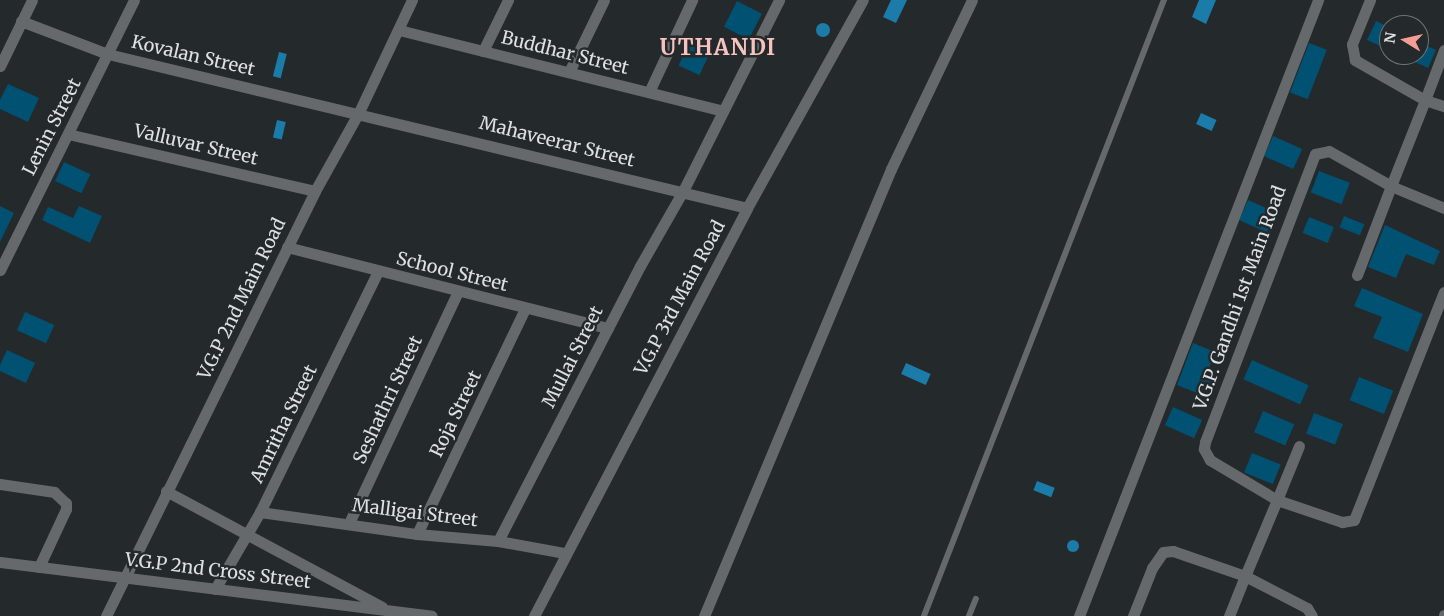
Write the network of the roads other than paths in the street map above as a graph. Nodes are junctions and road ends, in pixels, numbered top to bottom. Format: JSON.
{"nodes":[{"id":1,"x":32,"y":0,"type":"edge"},
{"id":2,"x":134,"y":0,"type":"edge"},
{"id":3,"x":412,"y":0,"type":"edge"},
{"id":4,"x":508,"y":0,"type":"edge"},
{"id":5,"x":604,"y":0,"type":"edge"},
{"id":6,"x":692,"y":0,"type":"edge"},
{"id":7,"x":778,"y":0,"type":"edge"},
{"id":8,"x":863,"y":0,"type":"edge"},
{"id":9,"x":972,"y":0,"type":"edge"},
{"id":10,"x":1164,"y":0,"type":"edge"},
{"id":11,"x":1318,"y":0,"type":"edge"},
{"id":12,"x":1370,"y":0,"type":"edge"},
{"id":13,"x":21,"y":21,"type":"junction"},
{"id":14,"x":399,"y":30,"type":"junction"},
{"id":15,"x":1444,"y":50,"type":"edge"},
{"id":16,"x":483,"y":51,"type":"junction"},
{"id":17,"x":108,"y":54,"type":"junction"},
{"id":18,"x":0,"y":66,"type":"edge"},
{"id":19,"x":569,"y":72,"type":"junction"},
{"id":20,"x":649,"y":92,"type":"junction"},
{"id":21,"x":1425,"y":100,"type":"junction"},
{"id":22,"x":1444,"y":106,"type":"edge"},
{"id":23,"x":723,"y":110,"type":"junction"},
{"id":24,"x":359,"y":112,"type":"junction"},
{"id":25,"x":68,"y":134,"type":"junction"},
{"id":26,"x":1392,"y":186,"type":"junction"},
{"id":27,"x":315,"y":191,"type":"junction"},
{"id":28,"x":683,"y":191,"type":"junction"},
{"id":29,"x":747,"y":208,"type":"junction"},
{"id":30,"x":1444,"y":208,"type":"edge"},
{"id":31,"x":287,"y":247,"type":"junction"},
{"id":32,"x":0,"y":270,"type":"edge"},
{"id":33,"x":378,"y":271,"type":"junction"},
{"id":34,"x":1357,"y":275,"type":"dead end"},
{"id":35,"x":458,"y":291,"type":"junction"},
{"id":36,"x":1444,"y":292,"type":"edge"},
{"id":37,"x":525,"y":308,"type":"junction"},
{"id":38,"x":608,"y":328,"type":"junction"},
{"id":39,"x":1299,"y":446,"type":"dead end"},
{"id":40,"x":0,"y":484,"type":"edge"},
{"id":41,"x":166,"y":491,"type":"junction"},
{"id":42,"x":1277,"y":500,"type":"junction"},
{"id":43,"x":260,"y":512,"type":"junction"},
{"id":44,"x":349,"y":523,"type":"junction"},
{"id":45,"x":247,"y":534,"type":"junction"},
{"id":46,"x":417,"y":534,"type":"junction"},
{"id":47,"x":498,"y":541,"type":"junction"},
{"id":48,"x":565,"y":553,"type":"junction"},
{"id":49,"x":0,"y":562,"type":"edge"},
{"id":50,"x":39,"y":567,"type":"junction"},
{"id":51,"x":123,"y":576,"type":"junction"},
{"id":52,"x":1245,"y":576,"type":"junction"},
{"id":53,"x":215,"y":589,"type":"junction"},
{"id":54,"x":976,"y":599,"type":"dead end"},
{"id":55,"x":390,"y":611,"type":"junction"},
{"id":56,"x":106,"y":616,"type":"edge"},
{"id":57,"x":432,"y":616,"type":"edge"},
{"id":58,"x":534,"y":616,"type":"edge"},
{"id":59,"x":704,"y":616,"type":"edge"},
{"id":60,"x":924,"y":616,"type":"edge"},
{"id":61,"x":969,"y":616,"type":"edge"},
{"id":62,"x":1079,"y":616,"type":"edge"},
{"id":63,"x":1133,"y":616,"type":"edge"},
{"id":64,"x":1229,"y":616,"type":"edge"},
{"id":65,"x":1312,"y":616,"type":"edge"}],
"edges":[{"from":1,"to":13,"type":"street"},
{"from":2,"to":17,"type":"street","name":"Lenin Street"},
{"from":3,"to":14,"type":"street","name":"V.G.P 2nd Main Road"},
{"from":4,"to":16,"type":"street"},
{"from":5,"to":19,"type":"street"},
{"from":6,"to":20,"type":"street"},
{"from":7,"to":23,"type":"street","name":"Mullai Street"},
{"from":8,"to":29,"type":"street","name":"V.G.P 3rd Main Road"},
{"from":9,"to":59,"type":"street"},
{"from":10,"to":60,"type":"lane"},
{"from":11,"to":62,"type":"street"},
{"from":12,"to":21,"type":"street"},
{"from":13,"to":17,"type":"street","name":"Kovalan Street"},
{"from":13,"to":18,"type":"street"},
{"from":14,"to":16,"type":"street","name":"Buddhar Street"},
{"from":14,"to":24,"type":"street","name":"V.G.P 2nd Main Road"},
{"from":15,"to":21,"type":"street"},
{"from":16,"to":19,"type":"street","name":"Buddhar Street"},
{"from":17,"to":24,"type":"street","name":"Kovalan Street"},
{"from":17,"to":25,"type":"street","name":"Lenin Street"},
{"from":19,"to":20,"type":"street","name":"Buddhar Street"},
{"from":20,"to":23,"type":"street","name":"Buddhar Street"},
{"from":21,"to":22,"type":"street"},
{"from":21,"to":26,"type":"street"},
{"from":23,"to":28,"type":"street","name":"Mullai Street"},
{"from":24,"to":27,"type":"street","name":"V.G.P 2nd Main Road"},
{"from":24,"to":28,"type":"street","name":"Mahaveerar Street"},
{"from":25,"to":27,"type":"street","name":"Valluvar Street"},
{"from":25,"to":32,"type":"street","name":"Lenin Street"},
{"from":26,"to":30,"type":"street"},
{"from":26,"to":34,"type":"street"},
{"from":26,"to":42,"type":"street","name":"V.G.P. Gandhi 1st Main Road"},
{"from":27,"to":31,"type":"street","name":"V.G.P 2nd Main Road"},
{"from":28,"to":29,"type":"street","name":"Mahaveerar Street"},
{"from":28,"to":38,"type":"street","name":"Mullai Street"},
{"from":29,"to":48,"type":"street","name":"V.G.P 3rd Main Road"},
{"from":31,"to":33,"type":"street","name":"School Street"},
{"from":31,"to":41,"type":"street","name":"V.G.P 2nd Main Road"},
{"from":33,"to":35,"type":"street","name":"School Street"},
{"from":33,"to":43,"type":"street","name":"Amritha Street"},
{"from":35,"to":37,"type":"street","name":"School Street"},
{"from":35,"to":44,"type":"street","name":"Seshathri Street"},
{"from":36,"to":42,"type":"street"},
{"from":37,"to":38,"type":"street","name":"School Street"},
{"from":37,"to":46,"type":"street","name":"Roja Street"},
{"from":38,"to":47,"type":"street","name":"Mullai Street"},
{"from":39,"to":42,"type":"street"},
{"from":40,"to":50,"type":"street"},
{"from":41,"to":45,"type":"street"},
{"from":41,"to":51,"type":"street","name":"V.G.P 2nd Main Road"},
{"from":42,"to":52,"type":"street"},
{"from":43,"to":44,"type":"street","name":"Malligai Street"},
{"from":43,"to":45,"type":"street","name":"Amritha Street"},
{"from":44,"to":46,"type":"street","name":"Malligai Street"},
{"from":45,"to":53,"type":"street","name":"Amritha Street"},
{"from":45,"to":55,"type":"street"},
{"from":46,"to":47,"type":"street","name":"Malligai Street"},
{"from":47,"to":48,"type":"street","name":"Malligai Street"},
{"from":48,"to":58,"type":"street","name":"V.G.P 3rd Main Road"},
{"from":49,"to":50,"type":"street","name":"V.G.P 2nd Cross Street"},
{"from":50,"to":51,"type":"street","name":"V.G.P 2nd Cross Street"},
{"from":51,"to":53,"type":"street","name":"V.G.P 2nd Cross Street"},
{"from":51,"to":56,"type":"street","name":"V.G.P 2nd Main Road"},
{"from":52,"to":63,"type":"street"},
{"from":52,"to":64,"type":"street"},
{"from":52,"to":65,"type":"street"},
{"from":53,"to":55,"type":"street","name":"V.G.P 2nd Cross Street"},
{"from":54,"to":61,"type":"lane"},
{"from":55,"to":57,"type":"street","name":"V.G.P 2nd Cross Street"}]}
